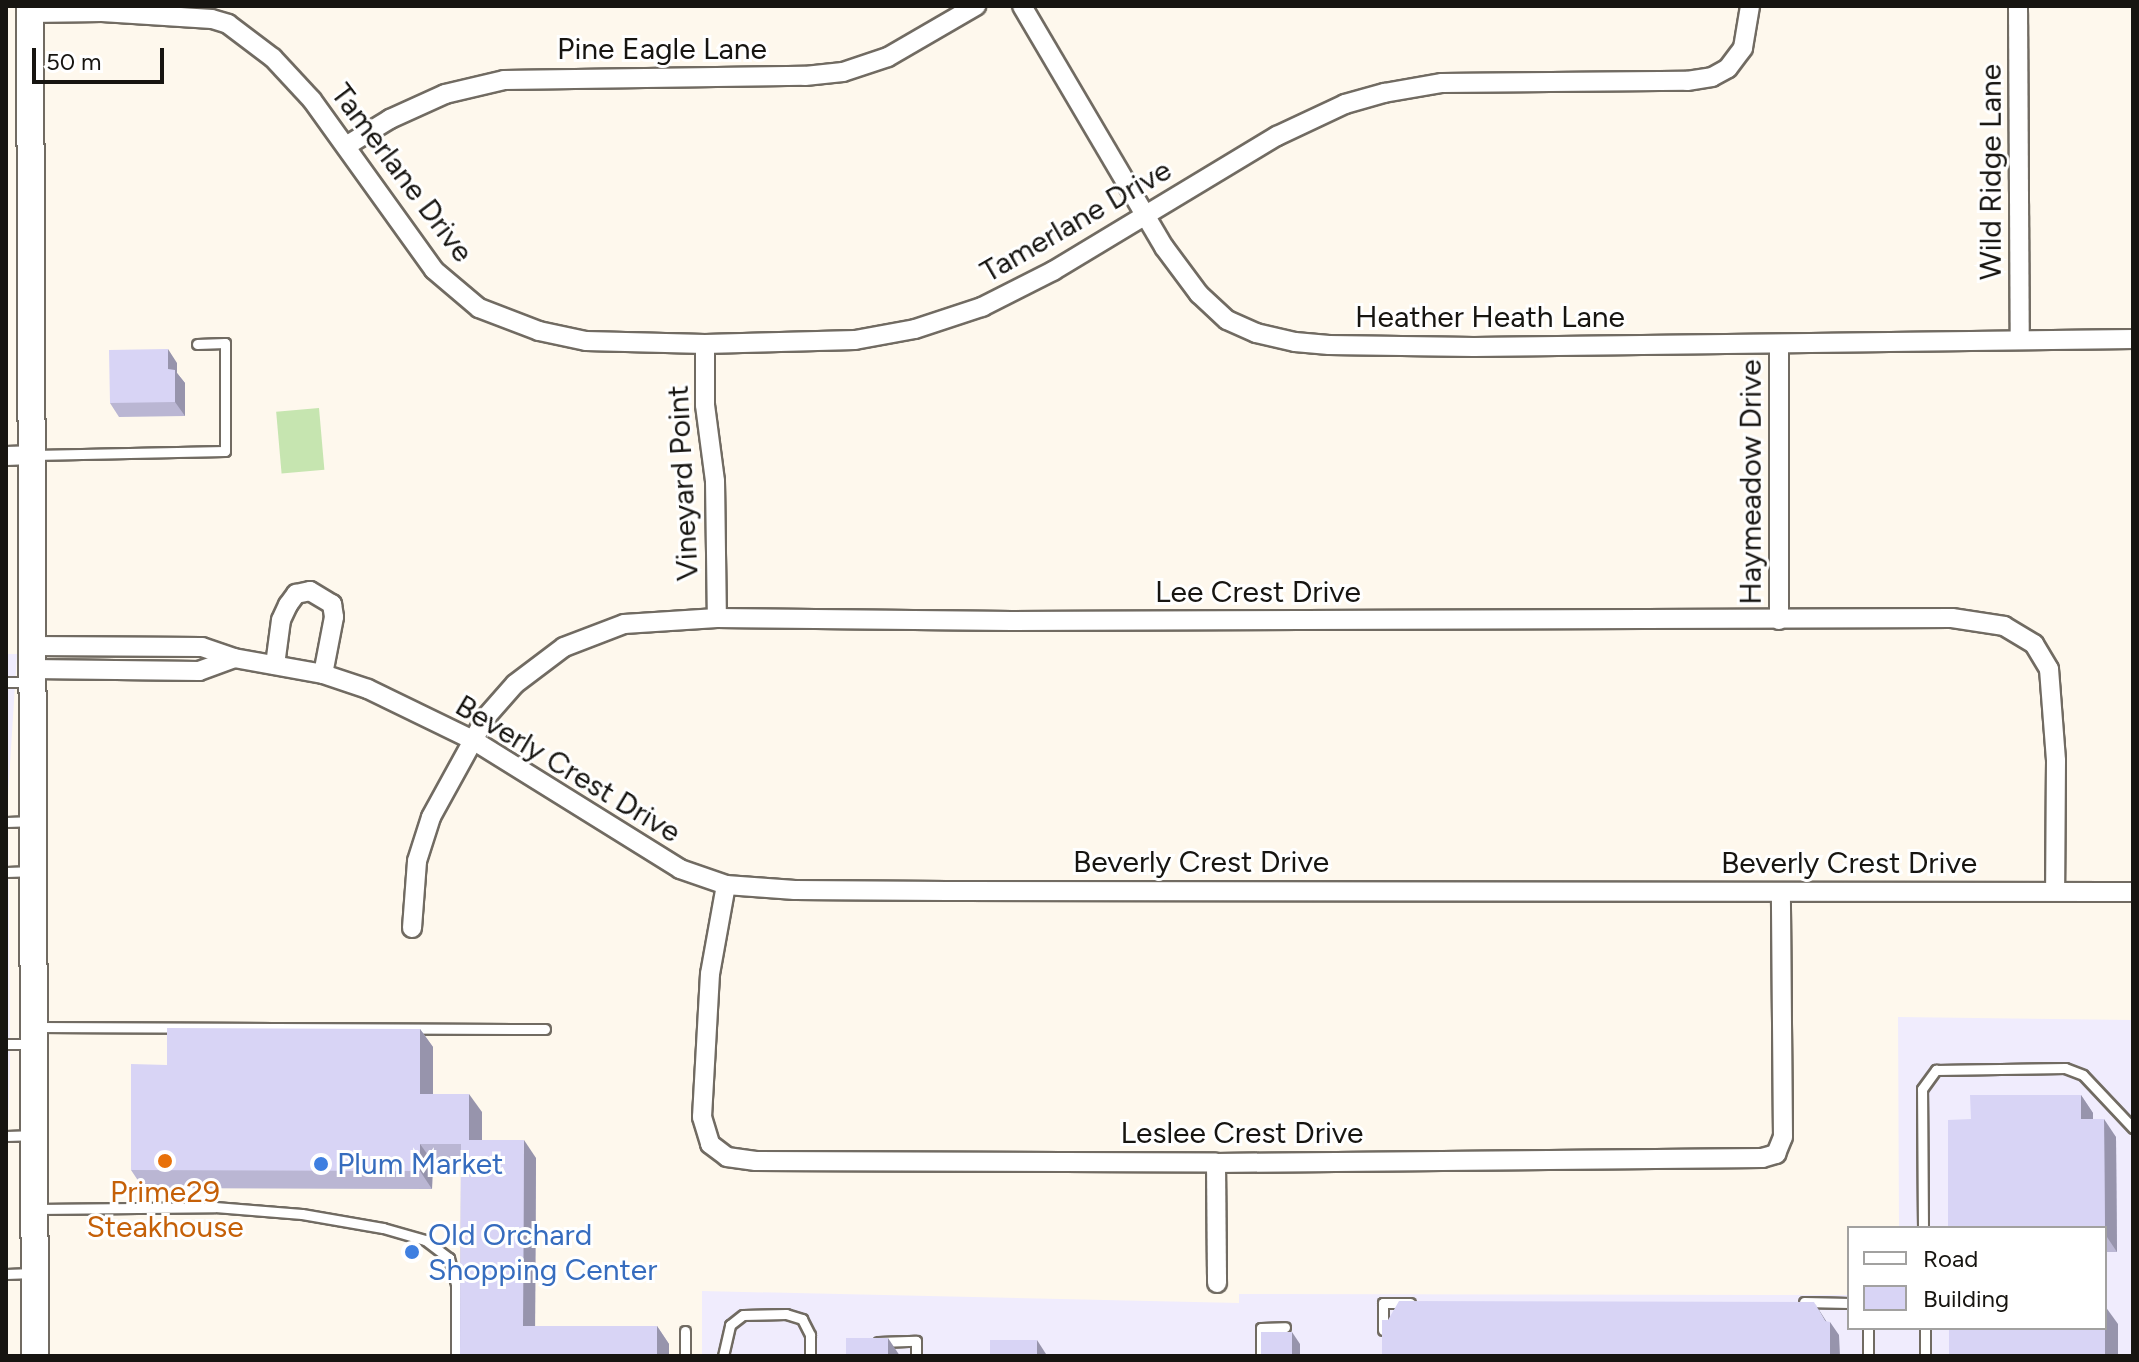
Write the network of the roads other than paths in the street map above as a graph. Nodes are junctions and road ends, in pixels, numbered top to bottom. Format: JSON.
{"nodes":[{"id":1,"x":197,"y":6,"type":"edge"},
{"id":2,"x":976,"y":6,"type":"edge"},
{"id":3,"x":1022,"y":6,"type":"edge"},
{"id":4,"x":1750,"y":6,"type":"edge"},
{"id":5,"x":2018,"y":6,"type":"edge"},
{"id":6,"x":30,"y":10,"type":"edge"},
{"id":7,"x":212,"y":19,"type":"junction"},
{"id":8,"x":346,"y":146,"type":"junction"},
{"id":9,"x":1144,"y":215,"type":"junction"},
{"id":10,"x":2020,"y":338,"type":"junction"},
{"id":11,"x":2133,"y":339,"type":"edge"},
{"id":12,"x":197,"y":344,"type":"dead end"},
{"id":13,"x":705,"y":344,"type":"junction"},
{"id":14,"x":1779,"y":344,"type":"junction"},
{"id":15,"x":18,"y":455,"type":"edge"},
{"id":16,"x":717,"y":618,"type":"junction"},
{"id":17,"x":1779,"y":620,"type":"junction"},
{"id":18,"x":140,"y":648,"type":"junction"},
{"id":19,"x":234,"y":658,"type":"junction"},
{"id":20,"x":275,"y":665,"type":"junction"},
{"id":21,"x":26,"y":670,"type":"edge"},
{"id":22,"x":140,"y":671,"type":"junction"},
{"id":23,"x":323,"y":674,"type":"junction"},
{"id":24,"x":473,"y":740,"type":"junction"},
{"id":25,"x":33,"y":821,"type":"junction"},
{"id":26,"x":6,"y":822,"type":"edge"},
{"id":27,"x":33,"y":871,"type":"junction"},
{"id":28,"x":6,"y":872,"type":"edge"},
{"id":29,"x":726,"y":885,"type":"junction"},
{"id":30,"x":2055,"y":890,"type":"junction"},
{"id":31,"x":2133,"y":892,"type":"edge"},
{"id":32,"x":1781,"y":893,"type":"junction"},
{"id":33,"x":412,"y":928,"type":"dead end"},
{"id":34,"x":545,"y":1029,"type":"dead end"},
{"id":35,"x":33,"y":1035,"type":"junction"},
{"id":36,"x":6,"y":1044,"type":"edge"},
{"id":37,"x":2133,"y":1128,"type":"edge"},
{"id":38,"x":34,"y":1135,"type":"junction"},
{"id":39,"x":6,"y":1136,"type":"edge"},
{"id":40,"x":1216,"y":1163,"type":"junction"},
{"id":41,"x":34,"y":1209,"type":"junction"},
{"id":42,"x":1923,"y":1226,"type":"edge"},
{"id":43,"x":33,"y":1273,"type":"junction"},
{"id":44,"x":6,"y":1274,"type":"edge"},
{"id":45,"x":1217,"y":1283,"type":"dead end"},
{"id":46,"x":1795,"y":1302,"type":"edge"},
{"id":47,"x":1428,"y":1303,"type":"edge"},
{"id":48,"x":1847,"y":1303,"type":"edge"},
{"id":49,"x":1285,"y":1327,"type":"dead end"},
{"id":50,"x":1868,"y":1330,"type":"edge"},
{"id":51,"x":1925,"y":1330,"type":"edge"},
{"id":52,"x":685,"y":1331,"type":"dead end"},
{"id":53,"x":861,"y":1342,"type":"edge"},
{"id":54,"x":1383,"y":1343,"type":"edge"},
{"id":55,"x":35,"y":1356,"type":"edge"},
{"id":56,"x":456,"y":1356,"type":"edge"},
{"id":57,"x":685,"y":1356,"type":"edge"},
{"id":58,"x":723,"y":1356,"type":"edge"},
{"id":59,"x":810,"y":1356,"type":"edge"},
{"id":60,"x":916,"y":1356,"type":"edge"},
{"id":61,"x":1261,"y":1356,"type":"edge"},
{"id":62,"x":1868,"y":1356,"type":"edge"},
{"id":63,"x":1925,"y":1356,"type":"edge"}],
"edges":[{"from":1,"to":7,"type":"street","name":"Tamerlane Drive"},
{"from":2,"to":8,"type":"street","name":"Pine Eagle Lane"},
{"from":3,"to":9,"type":"street","name":"Heather Heath Lane"},
{"from":4,"to":9,"type":"street","name":"Tamerlane Drive"},
{"from":5,"to":10,"type":"street","name":"Wild Ridge Lane"},
{"from":6,"to":7,"type":"street","name":"Tamerlane Drive"},
{"from":6,"to":15,"type":"main road"},
{"from":7,"to":8,"type":"street","name":"Tamerlane Drive"},
{"from":8,"to":13,"type":"street","name":"Tamerlane Drive"},
{"from":9,"to":13,"type":"street","name":"Tamerlane Drive"},
{"from":9,"to":14,"type":"street","name":"Heather Heath Lane"},
{"from":10,"to":11,"type":"street","name":"Heather Heath Lane"},
{"from":10,"to":14,"type":"street","name":"Heather Heath Lane"},
{"from":12,"to":15,"type":"lane"},
{"from":13,"to":16,"type":"street","name":"Vineyard Point"},
{"from":14,"to":17,"type":"street","name":"Haymeadow Drive"},
{"from":15,"to":21,"type":"main road"},
{"from":16,"to":17,"type":"street","name":"Lee Crest Drive"},
{"from":16,"to":24,"type":"street","name":"Lee Crest Drive"},
{"from":17,"to":30,"type":"street","name":"Lee Crest Drive"},
{"from":18,"to":19,"type":"street","name":"Beverly Crest Drive"},
{"from":18,"to":21,"type":"street","name":"Beverly Crest Drive"},
{"from":18,"to":22,"type":"street"},
{"from":19,"to":20,"type":"street","name":"Beverly Crest Drive"},
{"from":19,"to":22,"type":"street","name":"Beverly Crest Drive"},
{"from":20,"to":23,"type":"street","name":"Beverly Crest Drive"},
{"from":20,"to":23,"type":"street"},
{"from":21,"to":22,"type":"street","name":"Beverly Crest Drive"},
{"from":21,"to":25,"type":"main road"},
{"from":23,"to":24,"type":"street","name":"Beverly Crest Drive"},
{"from":24,"to":29,"type":"street","name":"Beverly Crest Drive"},
{"from":24,"to":33,"type":"street","name":"Lee Crest Drive"},
{"from":25,"to":26,"type":"lane"},
{"from":25,"to":27,"type":"main road"},
{"from":27,"to":28,"type":"lane"},
{"from":27,"to":35,"type":"main road"},
{"from":29,"to":32,"type":"street","name":"Beverly Crest Drive"},
{"from":29,"to":40,"type":"street","name":"Leslee Crest Drive"},
{"from":30,"to":31,"type":"street","name":"Beverly Crest Drive"},
{"from":30,"to":32,"type":"street","name":"Beverly Crest Drive"},
{"from":32,"to":40,"type":"street","name":"Leslee Crest Drive"},
{"from":34,"to":35,"type":"lane"},
{"from":35,"to":36,"type":"lane"},
{"from":35,"to":38,"type":"main road"},
{"from":37,"to":42,"type":"lane"},
{"from":38,"to":39,"type":"lane"},
{"from":38,"to":41,"type":"main road"},
{"from":40,"to":45,"type":"street"},
{"from":41,"to":43,"type":"main road"},
{"from":41,"to":56,"type":"lane"},
{"from":43,"to":44,"type":"lane"},
{"from":43,"to":55,"type":"main road"},
{"from":46,"to":48,"type":"lane"},
{"from":47,"to":54,"type":"lane"},
{"from":49,"to":61,"type":"lane"},
{"from":50,"to":62,"type":"lane"},
{"from":51,"to":63,"type":"lane"},
{"from":52,"to":57,"type":"lane"},
{"from":53,"to":60,"type":"lane"},
{"from":58,"to":59,"type":"lane"}]}
